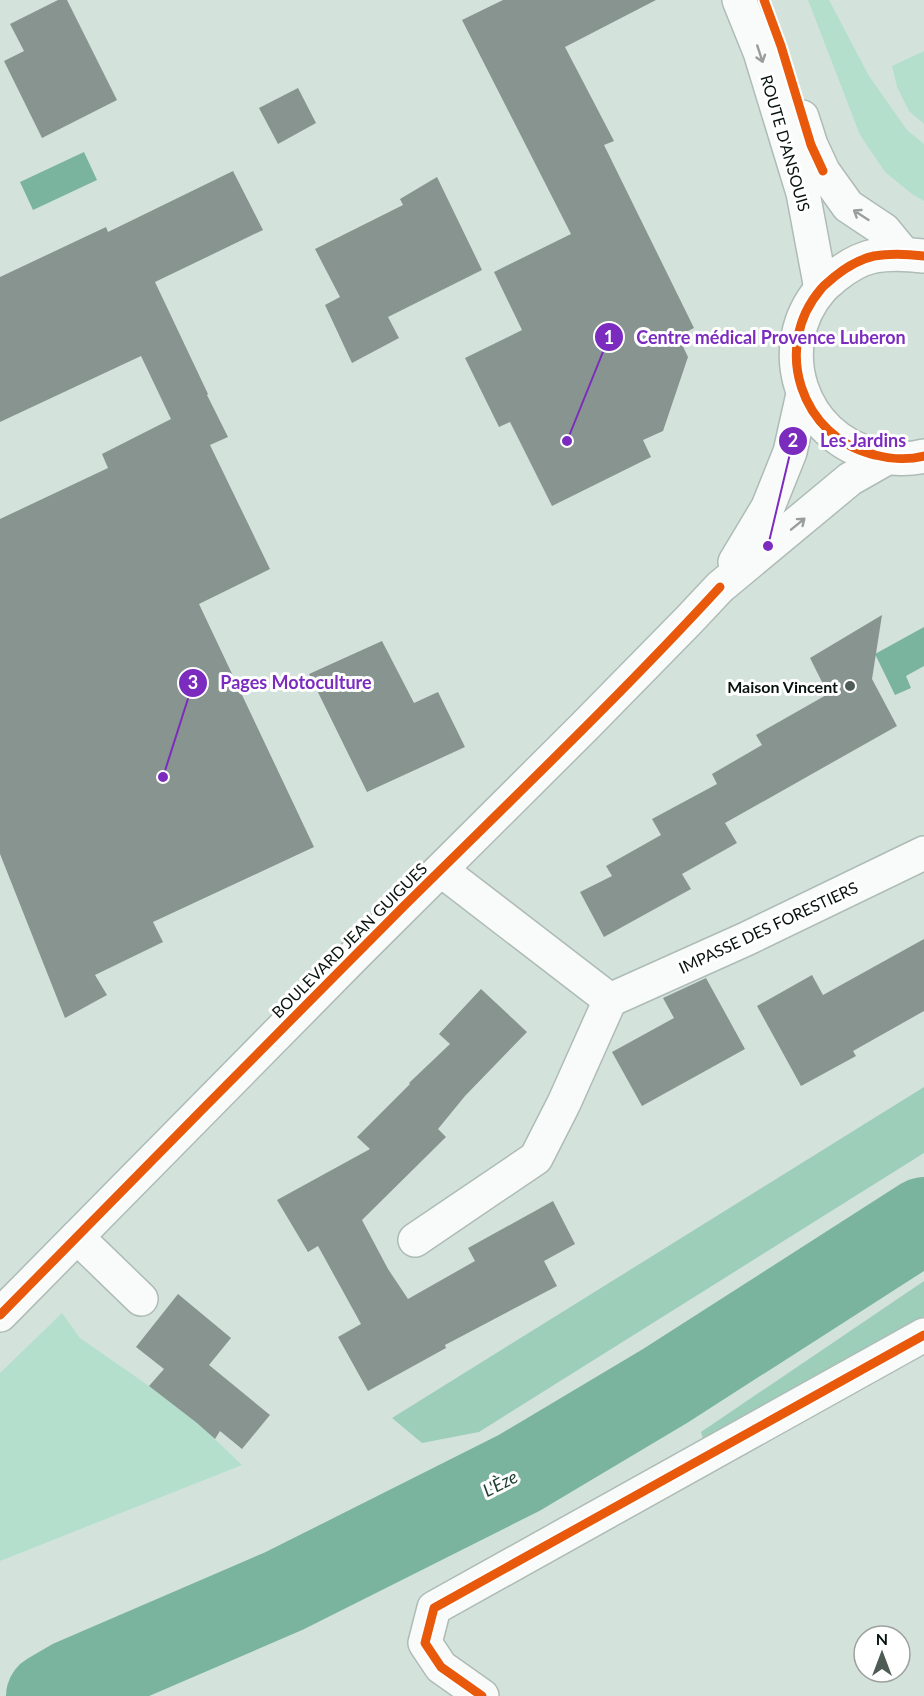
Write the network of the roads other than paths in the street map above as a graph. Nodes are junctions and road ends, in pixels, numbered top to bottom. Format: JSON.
{"nodes":[{"id":1,"x":739,"y":0,"type":"edge"},
{"id":2,"x":764,"y":0,"type":"edge"},
{"id":3,"x":914,"y":255,"type":"edge"},
{"id":4,"x":821,"y":289,"type":"junction"},
{"id":5,"x":802,"y":394,"type":"junction"},
{"id":6,"x":924,"y":456,"type":"edge"},
{"id":7,"x":887,"y":458,"type":"junction"},
{"id":8,"x":720,"y":587,"type":"junction"},
{"id":9,"x":924,"y":853,"type":"edge"},
{"id":10,"x":441,"y":870,"type":"junction"},
{"id":11,"x":610,"y":1000,"type":"junction"},
{"id":12,"x":77,"y":1237,"type":"junction"},
{"id":13,"x":415,"y":1240,"type":"dead end"},
{"id":14,"x":141,"y":1299,"type":"dead end"},
{"id":15,"x":0,"y":1315,"type":"edge"},
{"id":16,"x":924,"y":1335,"type":"edge"},
{"id":17,"x":482,"y":1696,"type":"edge"}],
"edges":[{"from":1,"to":4,"type":"street","name":"ROUTE D'ANSOUIS","one_way":true},
{"from":3,"to":2,"type":"street","name":"ROUTE D'ANSOUIS","one_way":true},
{"from":3,"to":4,"type":"street"},
{"from":4,"to":5,"type":"street"},
{"from":5,"to":7,"type":"street"},
{"from":5,"to":8,"type":"street","name":"BOULEVARD JEAN GUIGUES"},
{"from":6,"to":7,"type":"street"},
{"from":8,"to":7,"type":"street","name":"BOULEVARD JEAN GUIGUES","one_way":true},
{"from":8,"to":10,"type":"street","name":"BOULEVARD JEAN GUIGUES"},
{"from":9,"to":11,"type":"street","name":"IMPASSE DES FORESTIERS"},
{"from":10,"to":11,"type":"street"},
{"from":10,"to":12,"type":"street","name":"BOULEVARD JEAN GUIGUES"},
{"from":11,"to":13,"type":"street"},
{"from":12,"to":14,"type":"street"},
{"from":12,"to":15,"type":"street","name":"BOULEVARD JEAN GUIGUES"},
{"from":16,"to":17,"type":"street"}]}
